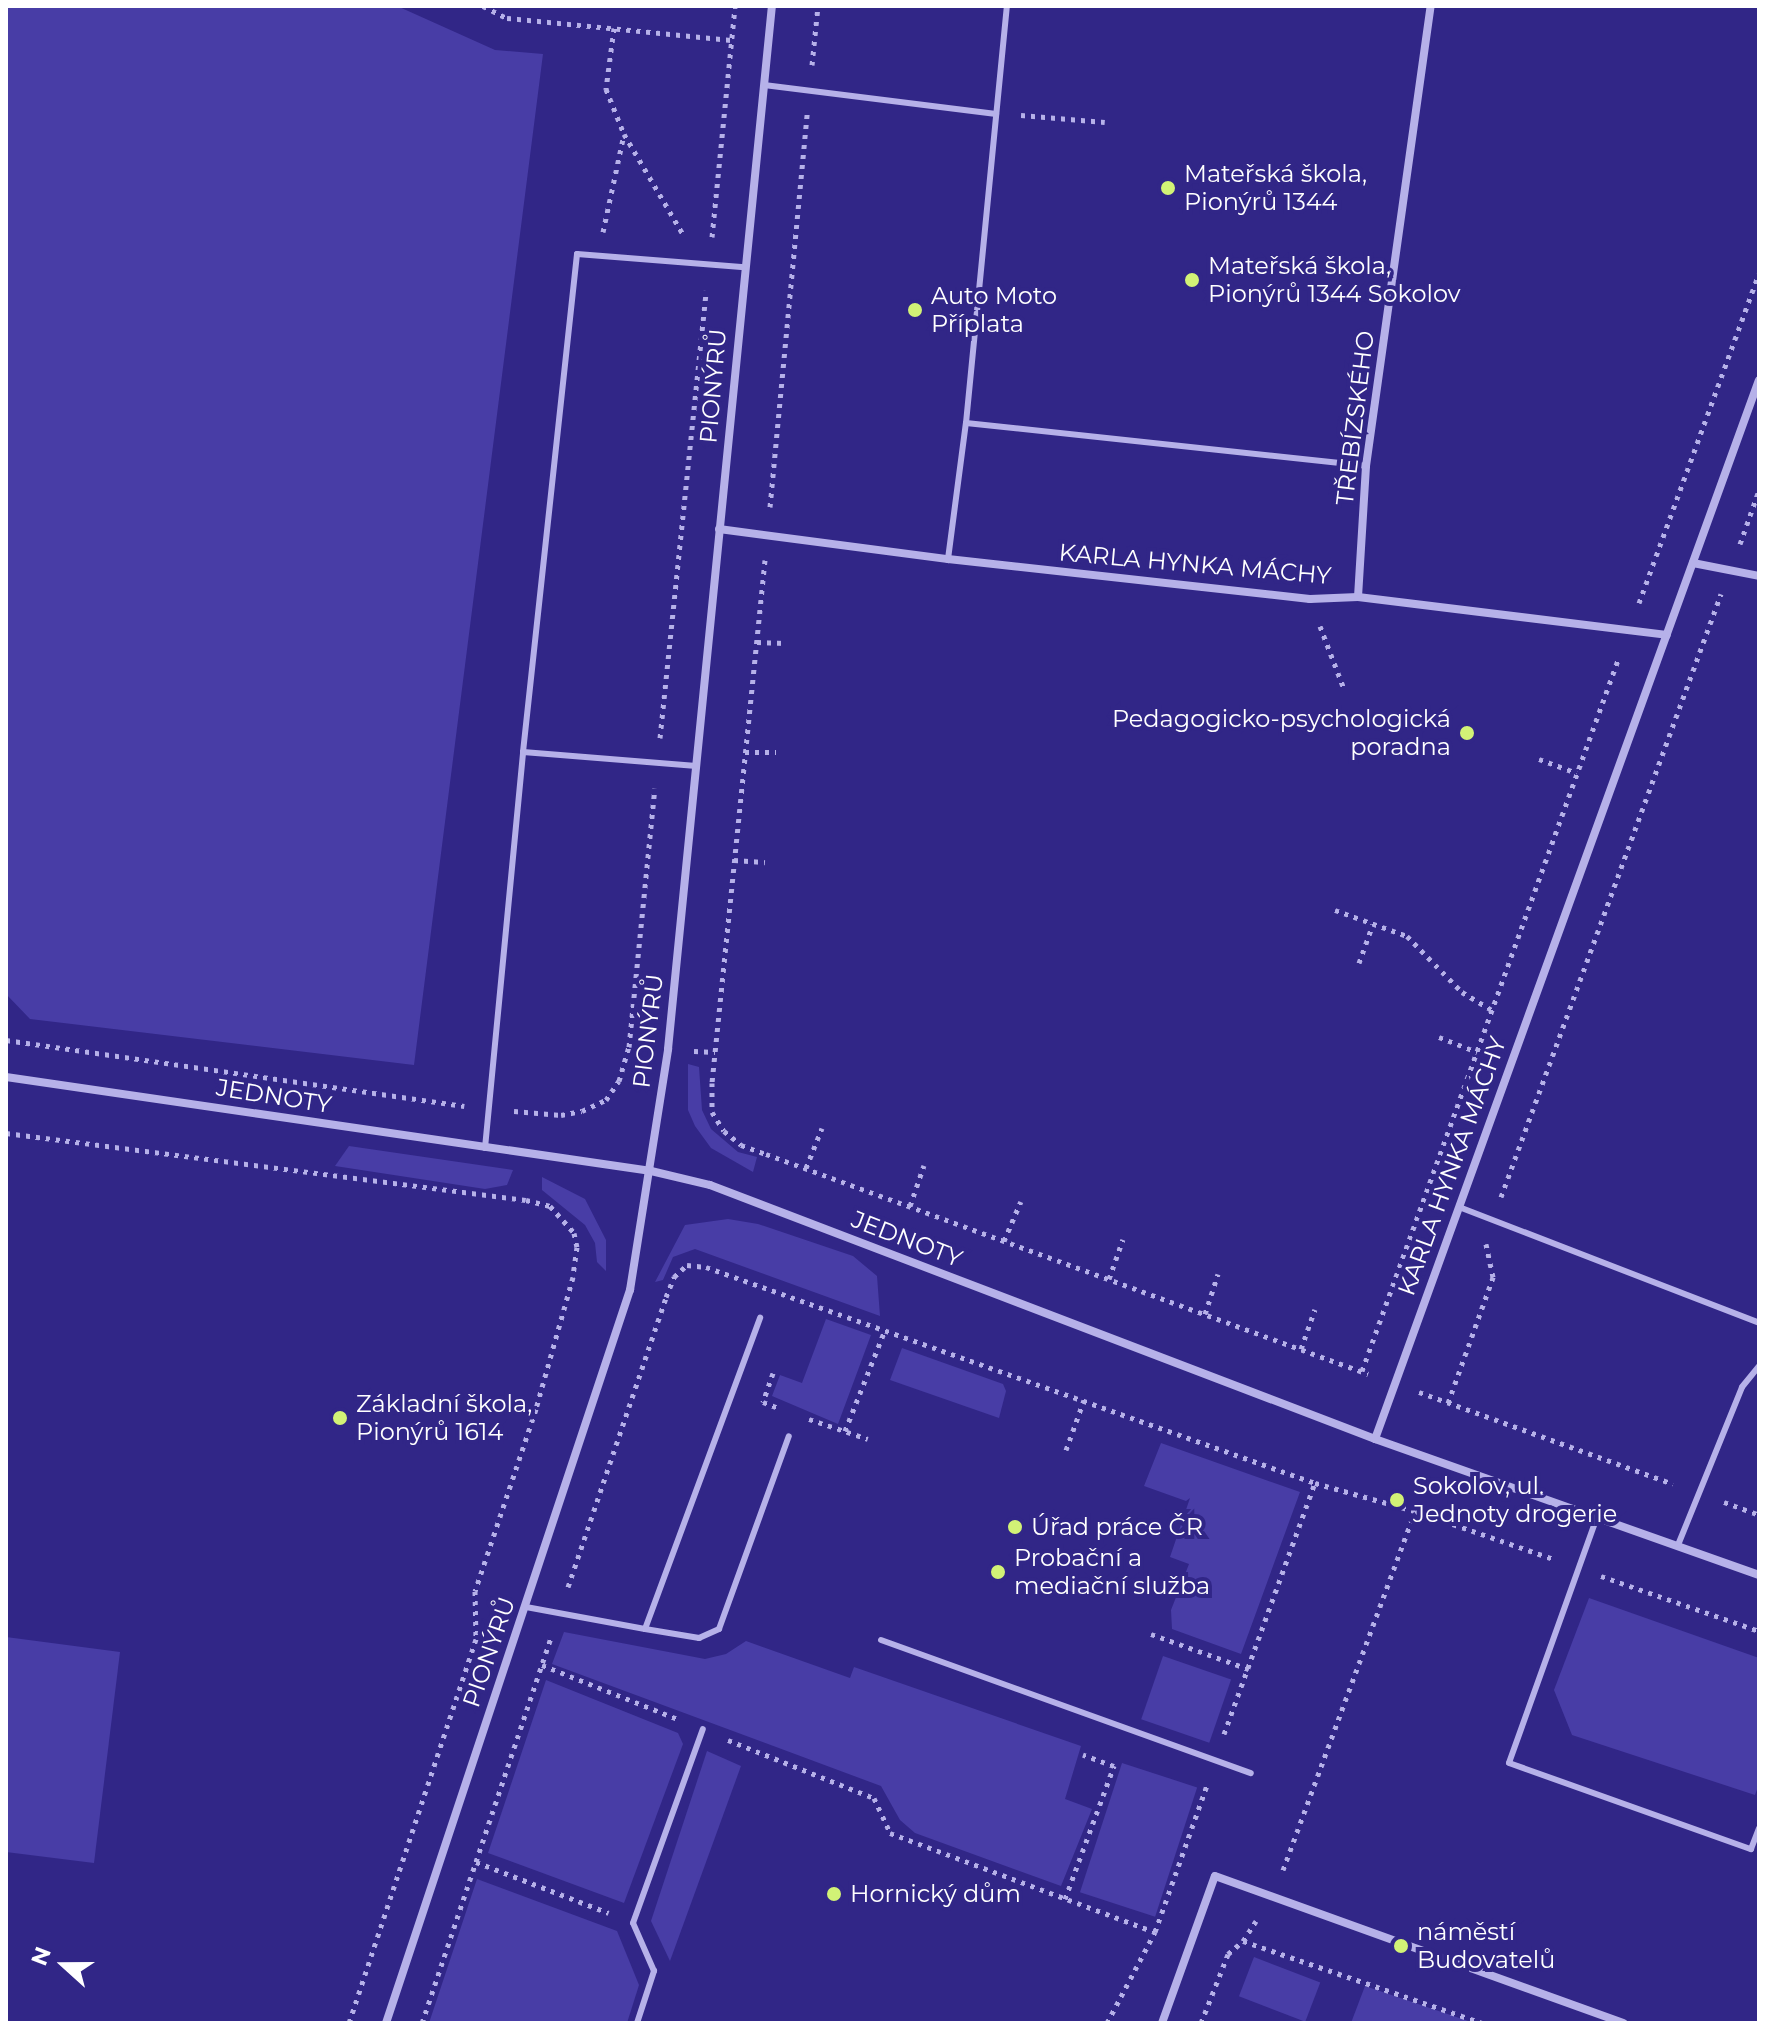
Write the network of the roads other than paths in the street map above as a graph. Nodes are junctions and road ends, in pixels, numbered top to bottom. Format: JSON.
{"nodes":[{"id":1,"x":772,"y":6,"type":"edge"},
{"id":2,"x":1007,"y":6,"type":"edge"},
{"id":3,"x":1431,"y":6,"type":"edge"},
{"id":4,"x":764,"y":85,"type":"junction"},
{"id":5,"x":996,"y":114,"type":"junction"},
{"id":6,"x":744,"y":267,"type":"junction"},
{"id":7,"x":1759,"y":380,"type":"edge"},
{"id":8,"x":966,"y":423,"type":"junction"},
{"id":9,"x":1366,"y":466,"type":"junction"},
{"id":10,"x":719,"y":529,"type":"junction"},
{"id":11,"x":948,"y":559,"type":"junction"},
{"id":12,"x":1693,"y":563,"type":"junction"},
{"id":13,"x":1759,"y":576,"type":"edge"},
{"id":14,"x":1358,"y":597,"type":"junction"},
{"id":15,"x":1667,"y":635,"type":"junction"},
{"id":16,"x":523,"y":752,"type":"junction"},
{"id":17,"x":696,"y":766,"type":"junction"},
{"id":18,"x":6,"y":1077,"type":"edge"},
{"id":19,"x":485,"y":1148,"type":"junction"},
{"id":20,"x":651,"y":1171,"type":"junction"},
{"id":21,"x":1459,"y":1207,"type":"junction"},
{"id":22,"x":760,"y":1318,"type":"dead end"},
{"id":23,"x":1759,"y":1323,"type":"edge"},
{"id":24,"x":1759,"y":1367,"type":"edge"},
{"id":25,"x":789,"y":1436,"type":"dead end"},
{"id":26,"x":1375,"y":1439,"type":"junction"},
{"id":27,"x":1597,"y":1517,"type":"junction"},
{"id":28,"x":1678,"y":1545,"type":"junction"},
{"id":29,"x":1759,"y":1575,"type":"edge"},
{"id":30,"x":526,"y":1607,"type":"junction"},
{"id":31,"x":645,"y":1629,"type":"junction"},
{"id":32,"x":881,"y":1640,"type":"dead end"},
{"id":33,"x":703,"y":1729,"type":"road end"},
{"id":34,"x":1251,"y":1773,"type":"dead end"},
{"id":35,"x":1759,"y":1828,"type":"edge"},
{"id":36,"x":386,"y":2023,"type":"edge"},
{"id":37,"x":637,"y":2023,"type":"edge"},
{"id":38,"x":1162,"y":2023,"type":"edge"},
{"id":39,"x":1623,"y":2023,"type":"edge"}],
"edges":[{"from":1,"to":4,"type":"street","name":"PIONÝRŮ"},
{"from":2,"to":5,"type":"lane"},
{"from":3,"to":9,"type":"street","name":"TŘEBÍZSKÉHO"},
{"from":4,"to":5,"type":"lane"},
{"from":4,"to":6,"type":"street","name":"PIONÝRŮ"},
{"from":5,"to":8,"type":"lane"},
{"from":6,"to":10,"type":"street","name":"PIONÝRŮ"},
{"from":6,"to":16,"type":"lane"},
{"from":7,"to":12,"type":"street","name":"KARLA HYNKA MÁCHY"},
{"from":8,"to":9,"type":"lane"},
{"from":8,"to":11,"type":"lane"},
{"from":9,"to":14,"type":"street","name":"TŘEBÍZSKÉHO"},
{"from":10,"to":11,"type":"street","name":"KARLA HYNKA MÁCHY"},
{"from":10,"to":17,"type":"street","name":"PIONÝRŮ"},
{"from":11,"to":14,"type":"street","name":"KARLA HYNKA MÁCHY"},
{"from":12,"to":13,"type":"street"},
{"from":12,"to":15,"type":"street","name":"KARLA HYNKA MÁCHY"},
{"from":14,"to":15,"type":"street","name":"KARLA HYNKA MÁCHY"},
{"from":15,"to":21,"type":"street","name":"KARLA HYNKA MÁCHY"},
{"from":16,"to":17,"type":"lane"},
{"from":16,"to":19,"type":"lane"},
{"from":17,"to":20,"type":"street","name":"PIONÝRŮ"},
{"from":18,"to":19,"type":"street","name":"JEDNOTY"},
{"from":19,"to":20,"type":"street","name":"JEDNOTY"},
{"from":20,"to":26,"type":"street","name":"JEDNOTY"},
{"from":20,"to":30,"type":"street","name":"PIONÝRŮ"},
{"from":21,"to":23,"type":"lane"},
{"from":21,"to":26,"type":"street","name":"KARLA HYNKA MÁCHY"},
{"from":22,"to":31,"type":"lane"},
{"from":24,"to":28,"type":"lane"},
{"from":25,"to":31,"type":"lane"},
{"from":26,"to":27,"type":"street","name":"JEDNOTY"},
{"from":27,"to":28,"type":"street","name":"JEDNOTY"},
{"from":27,"to":35,"type":"lane"},
{"from":28,"to":29,"type":"street","name":"JEDNOTY"},
{"from":30,"to":31,"type":"lane"},
{"from":30,"to":36,"type":"street","name":"PIONÝRŮ"},
{"from":32,"to":34,"type":"lane"},
{"from":33,"to":37,"type":"lane"},
{"from":38,"to":39,"type":"street"}]}
